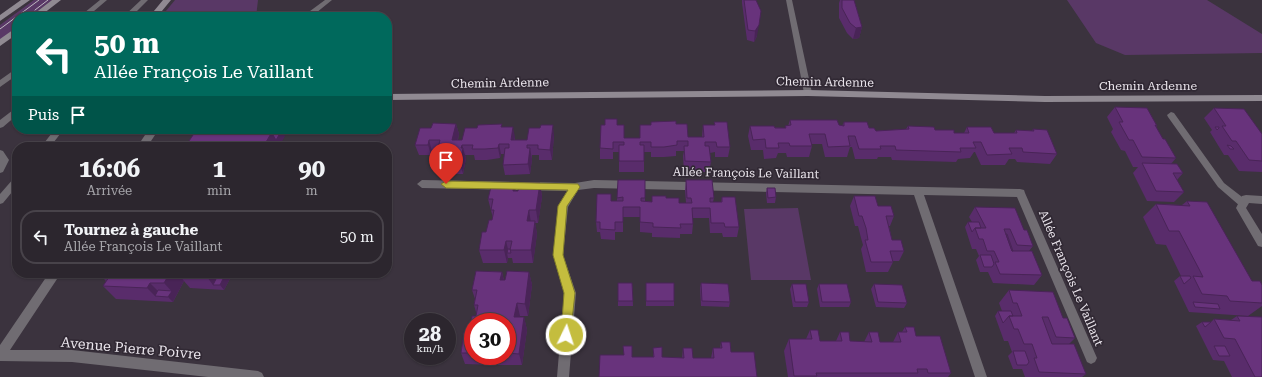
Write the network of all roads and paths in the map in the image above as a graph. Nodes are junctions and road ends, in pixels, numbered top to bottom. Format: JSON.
{"nodes":[{"id":1,"x":26,"y":0,"type":"edge"},
{"id":2,"x":57,"y":0,"type":"edge"},
{"id":3,"x":104,"y":0,"type":"edge"},
{"id":4,"x":145,"y":0,"type":"edge"},
{"id":5,"x":167,"y":0,"type":"edge"},
{"id":6,"x":330,"y":0,"type":"edge"},
{"id":7,"x":789,"y":0,"type":"edge"},
{"id":8,"x":41,"y":12,"type":"edge"},
{"id":9,"x":89,"y":12,"type":"edge"},
{"id":10,"x":132,"y":12,"type":"edge"},
{"id":11,"x":157,"y":12,"type":"edge"},
{"id":12,"x":313,"y":12,"type":"edge"},
{"id":13,"x":0,"y":19,"type":"edge"},
{"id":14,"x":12,"y":34,"type":"edge"},
{"id":15,"x":0,"y":43,"type":"edge"},
{"id":16,"x":12,"y":74,"type":"edge"},
{"id":17,"x":0,"y":84,"type":"edge"},
{"id":18,"x":808,"y":93,"type":"junction"},
{"id":19,"x":392,"y":97,"type":"edge"},
{"id":20,"x":1262,"y":98,"type":"edge"},
{"id":21,"x":12,"y":115,"type":"edge"},
{"id":22,"x":1171,"y":115,"type":"dead end"},
{"id":23,"x":0,"y":125,"type":"edge"},
{"id":24,"x":56,"y":134,"type":"edge"},
{"id":25,"x":49,"y":142,"type":"edge"},
{"id":26,"x":0,"y":153,"type":"edge"},
{"id":27,"x":0,"y":170,"type":"edge"},
{"id":28,"x":422,"y":184,"type":"dead end"},
{"id":29,"x":12,"y":186,"type":"edge"},
{"id":30,"x":575,"y":187,"type":"junction"},
{"id":31,"x":917,"y":190,"type":"junction"},
{"id":32,"x":0,"y":200,"type":"edge"},
{"id":33,"x":1262,"y":200,"type":"edge"},
{"id":34,"x":1243,"y":203,"type":"junction"},
{"id":35,"x":1262,"y":243,"type":"edge"},
{"id":36,"x":52,"y":278,"type":"edge"},
{"id":37,"x":0,"y":355,"type":"edge"},
{"id":38,"x":1091,"y":358,"type":"dead end"},
{"id":39,"x":258,"y":377,"type":"edge"},
{"id":40,"x":563,"y":377,"type":"edge"},
{"id":41,"x":981,"y":377,"type":"edge"}],
"edges":[{"from":1,"to":13,"type":"street"},
{"from":2,"to":8,"type":"street"},
{"from":3,"to":9,"type":"lane"},
{"from":4,"to":10,"type":"lane"},
{"from":5,"to":11,"type":"street"},
{"from":6,"to":12,"type":"lane"},
{"from":7,"to":18,"type":"lane"},
{"from":14,"to":15,"type":"street"},
{"from":16,"to":17,"type":"lane"},
{"from":18,"to":19,"type":"street","name":"Chemin Ardenne"},
{"from":18,"to":20,"type":"street","name":"Chemin Ardenne"},
{"from":21,"to":23,"type":"lane"},
{"from":22,"to":34,"type":"lane"},
{"from":24,"to":25,"type":"lane"},
{"from":26,"to":27,"type":"lane"},
{"from":28,"to":30,"type":"street","name":"Allée François Le Vaillant"},
{"from":29,"to":32,"type":"lane"},
{"from":30,"to":31,"type":"street","name":"Allée François Le Vaillant"},
{"from":30,"to":40,"type":"street"},
{"from":31,"to":38,"type":"street","name":"Allée François Le Vaillant"},
{"from":31,"to":41,"type":"street"},
{"from":33,"to":34,"type":"street"},
{"from":34,"to":35,"type":"street"},
{"from":36,"to":37,"type":"street"},
{"from":37,"to":39,"type":"street","name":"Avenue Pierre Poivre"}]}
